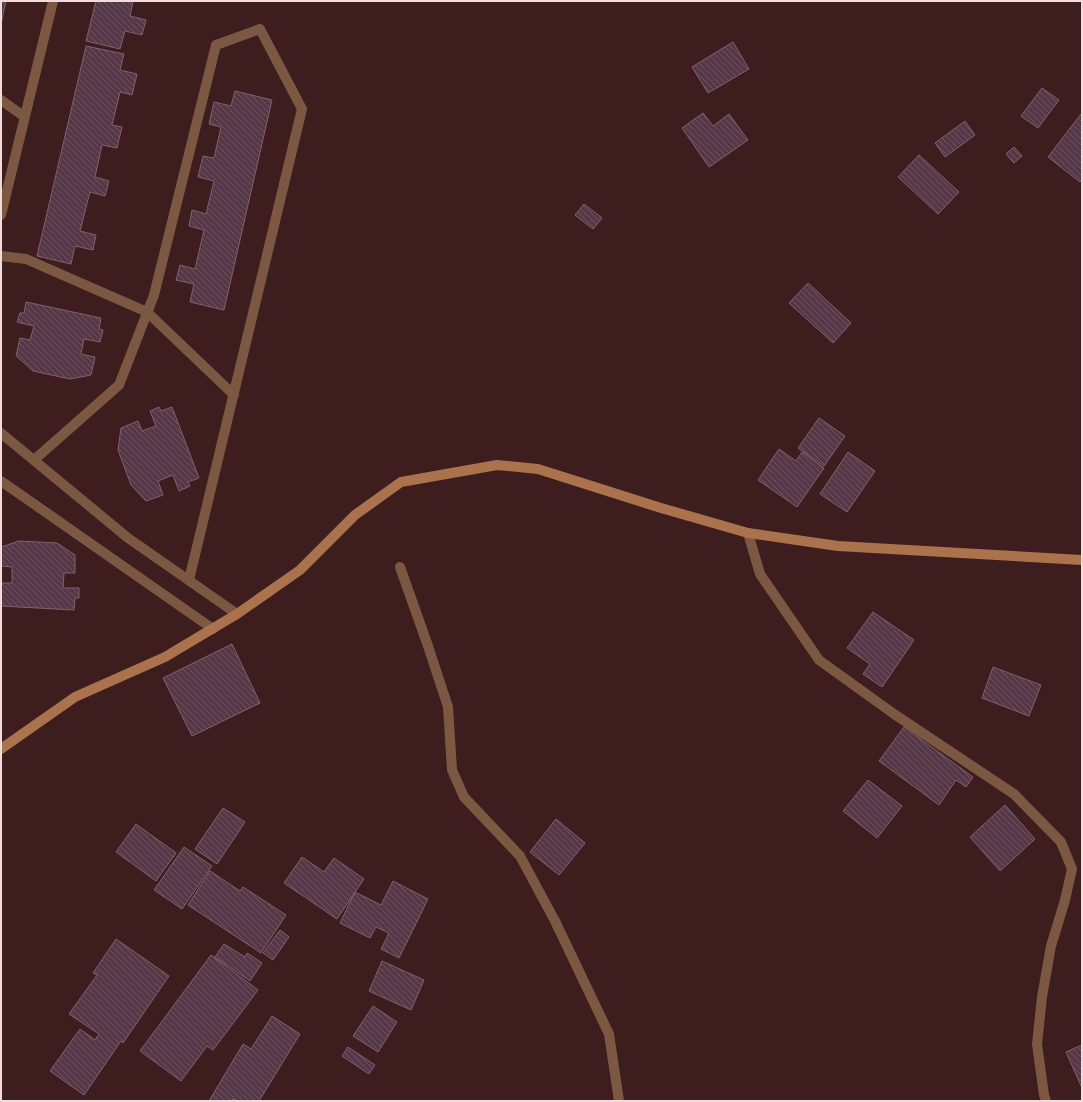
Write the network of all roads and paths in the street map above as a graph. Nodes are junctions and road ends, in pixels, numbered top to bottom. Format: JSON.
{"nodes":[{"id":1,"x":53,"y":1,"type":"edge"},
{"id":2,"x":1,"y":100,"type":"edge"},
{"id":3,"x":25,"y":117,"type":"junction"},
{"id":4,"x":1,"y":215,"type":"edge"},
{"id":5,"x":1,"y":256,"type":"edge"},
{"id":6,"x":147,"y":312,"type":"junction"},
{"id":7,"x":234,"y":395,"type":"junction"},
{"id":8,"x":1,"y":433,"type":"edge"},
{"id":9,"x":34,"y":460,"type":"junction"},
{"id":10,"x":1,"y":481,"type":"edge"},
{"id":11,"x":748,"y":533,"type":"junction"},
{"id":12,"x":1082,"y":560,"type":"edge"},
{"id":13,"x":400,"y":567,"type":"dead end"},
{"id":14,"x":189,"y":580,"type":"junction"},
{"id":15,"x":237,"y":614,"type":"junction"},
{"id":16,"x":212,"y":629,"type":"junction"},
{"id":17,"x":1,"y":749,"type":"edge"},
{"id":18,"x":619,"y":1101,"type":"edge"},
{"id":19,"x":1046,"y":1101,"type":"edge"}],
"edges":[{"from":1,"to":3,"type":"street"},
{"from":2,"to":3,"type":"street"},
{"from":3,"to":4,"type":"street"},
{"from":5,"to":6,"type":"street"},
{"from":6,"to":7,"type":"street"},
{"from":6,"to":7,"type":"street"},
{"from":6,"to":9,"type":"street"},
{"from":7,"to":14,"type":"street"},
{"from":8,"to":9,"type":"street"},
{"from":9,"to":14,"type":"street"},
{"from":10,"to":16,"type":"street"},
{"from":11,"to":12,"type":"main road"},
{"from":11,"to":15,"type":"main road"},
{"from":11,"to":19,"type":"street"},
{"from":13,"to":18,"type":"street"},
{"from":14,"to":15,"type":"street"},
{"from":15,"to":16,"type":"main road"},
{"from":16,"to":17,"type":"main road"}]}
